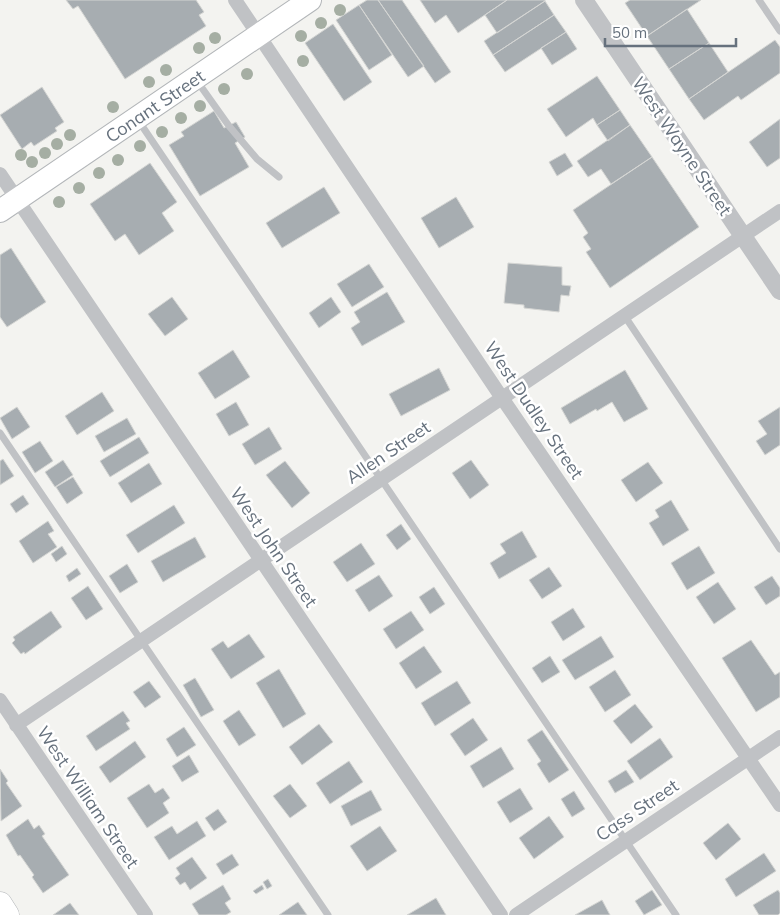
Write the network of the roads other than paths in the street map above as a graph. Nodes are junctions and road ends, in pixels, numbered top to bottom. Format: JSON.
{"nodes":[{"id":1,"x":235,"y":0,"type":"edge"},
{"id":2,"x":310,"y":0,"type":"edge"},
{"id":3,"x":584,"y":0,"type":"edge"},
{"id":4,"x":759,"y":0,"type":"edge"},
{"id":5,"x":780,"y":31,"type":"edge"},
{"id":6,"x":259,"y":35,"type":"junction"},
{"id":7,"x":195,"y":78,"type":"junction"},
{"id":8,"x":137,"y":118,"type":"junction"},
{"id":9,"x":0,"y":174,"type":"edge"},
{"id":10,"x":279,"y":177,"type":"dead end"},
{"id":11,"x":9,"y":205,"type":"edge"},
{"id":12,"x":780,"y":210,"type":"edge"},
{"id":13,"x":743,"y":236,"type":"junction"},
{"id":14,"x":780,"y":291,"type":"edge"},
{"id":15,"x":624,"y":315,"type":"junction"},
{"id":16,"x":502,"y":398,"type":"junction"},
{"id":17,"x":0,"y":433,"type":"edge"},
{"id":18,"x":382,"y":479,"type":"junction"},
{"id":19,"x":780,"y":548,"type":"edge"},
{"id":20,"x":261,"y":560,"type":"junction"},
{"id":21,"x":141,"y":642,"type":"junction"},
{"id":22,"x":0,"y":700,"type":"edge"},
{"id":23,"x":16,"y":725,"type":"junction"},
{"id":24,"x":780,"y":737,"type":"edge"},
{"id":25,"x":749,"y":758,"type":"junction"},
{"id":26,"x":780,"y":805,"type":"edge"},
{"id":27,"x":626,"y":840,"type":"junction"},
{"id":28,"x":0,"y":904,"type":"edge"},
{"id":29,"x":7,"y":915,"type":"edge"},
{"id":30,"x":146,"y":915,"type":"edge"},
{"id":31,"x":328,"y":915,"type":"edge"},
{"id":32,"x":501,"y":915,"type":"edge"},
{"id":33,"x":516,"y":915,"type":"edge"},
{"id":34,"x":676,"y":915,"type":"edge"}],
"edges":[{"from":1,"to":6,"type":"street","name":"West Dudley Street"},
{"from":2,"to":6,"type":"main road","name":"Conant Street"},
{"from":3,"to":13,"type":"street","name":"West Wayne Street"},
{"from":4,"to":5,"type":"lane"},
{"from":6,"to":7,"type":"main road","name":"Conant Street"},
{"from":6,"to":16,"type":"street","name":"West Dudley Street"},
{"from":7,"to":8,"type":"main road","name":"Conant Street"},
{"from":7,"to":10,"type":"lane"},
{"from":8,"to":11,"type":"main road","name":"Conant Street"},
{"from":8,"to":18,"type":"lane"},
{"from":9,"to":11,"type":"street","name":"West John Street"},
{"from":11,"to":20,"type":"street","name":"West John Street"},
{"from":12,"to":13,"type":"street","name":"Allen Street"},
{"from":13,"to":14,"type":"street","name":"West Wayne Street"},
{"from":13,"to":15,"type":"street","name":"Allen Street"},
{"from":15,"to":16,"type":"street","name":"Allen Street"},
{"from":15,"to":19,"type":"lane"},
{"from":16,"to":18,"type":"street","name":"Allen Street"},
{"from":16,"to":25,"type":"street","name":"West Dudley Street"},
{"from":17,"to":21,"type":"lane"},
{"from":18,"to":20,"type":"street","name":"Allen Street"},
{"from":18,"to":27,"type":"lane"},
{"from":20,"to":21,"type":"street","name":"Allen Street"},
{"from":20,"to":32,"type":"street","name":"West John Street"},
{"from":21,"to":23,"type":"street","name":"Allen Street"},
{"from":21,"to":31,"type":"lane"},
{"from":22,"to":23,"type":"street","name":"West William Street"},
{"from":23,"to":30,"type":"street","name":"West William Street"},
{"from":24,"to":25,"type":"street","name":"Cass Street"},
{"from":25,"to":26,"type":"street","name":"West Dudley Street"},
{"from":25,"to":27,"type":"street","name":"Cass Street"},
{"from":27,"to":33,"type":"street","name":"Cass Street"},
{"from":27,"to":34,"type":"lane"},
{"from":28,"to":29,"type":"highway"}]}
